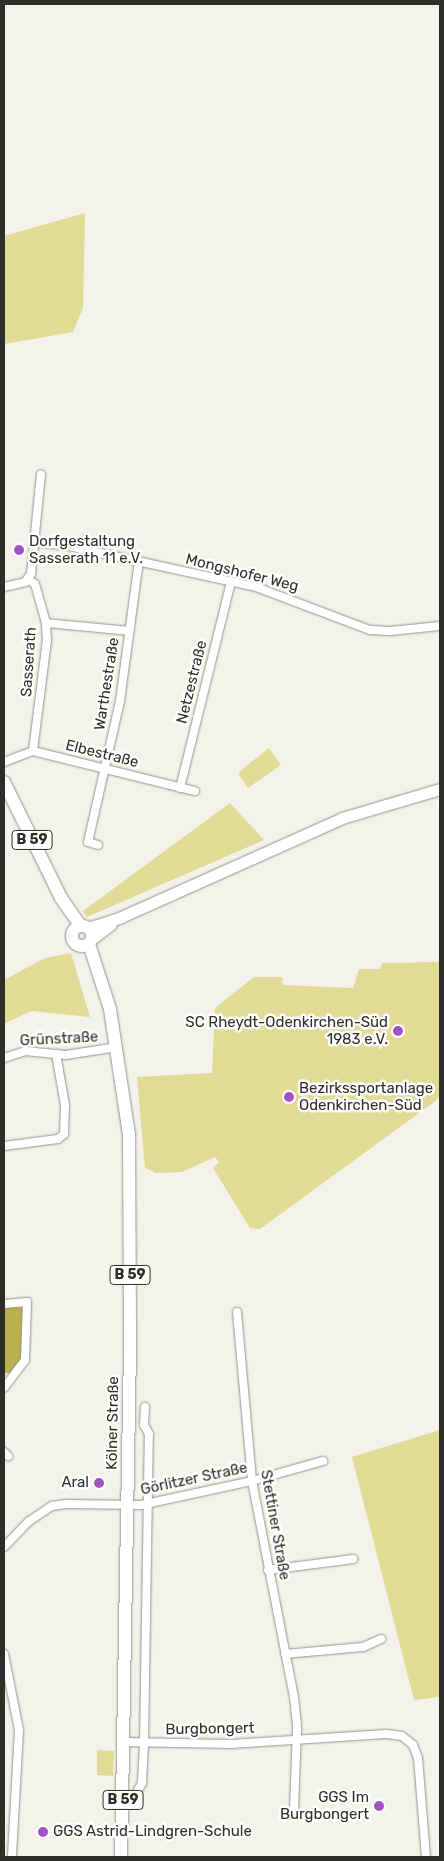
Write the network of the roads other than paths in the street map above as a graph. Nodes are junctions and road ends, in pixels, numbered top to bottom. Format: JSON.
{"nodes":[{"id":1,"x":41,"y":474,"type":"dead end"},
{"id":2,"x":34,"y":542,"type":"junction"},
{"id":3,"x":139,"y":561,"type":"junction"},
{"id":4,"x":29,"y":580,"type":"junction"},
{"id":5,"x":231,"y":582,"type":"junction"},
{"id":6,"x":4,"y":587,"type":"edge"},
{"id":7,"x":46,"y":623,"type":"junction"},
{"id":8,"x":440,"y":626,"type":"edge"},
{"id":9,"x":129,"y":632,"type":"junction"},
{"id":10,"x":33,"y":751,"type":"junction"},
{"id":11,"x":4,"y":762,"type":"edge"},
{"id":12,"x":106,"y":770,"type":"junction"},
{"id":13,"x":4,"y":782,"type":"edge"},
{"id":14,"x":180,"y":788,"type":"junction"},
{"id":15,"x":440,"y":789,"type":"edge"},
{"id":16,"x":195,"y":791,"type":"dead end"},
{"id":17,"x":98,"y":845,"type":"dead end"},
{"id":18,"x":84,"y":935,"type":"junction"},
{"id":19,"x":117,"y":1048,"type":"junction"},
{"id":20,"x":56,"y":1054,"type":"junction"},
{"id":21,"x":4,"y":1058,"type":"edge"},
{"id":22,"x":4,"y":1146,"type":"edge"},
{"id":23,"x":4,"y":1304,"type":"edge"},
{"id":24,"x":237,"y":1312,"type":"dead end"},
{"id":25,"x":4,"y":1386,"type":"edge"},
{"id":26,"x":145,"y":1407,"type":"dead end"},
{"id":27,"x":323,"y":1461,"type":"dead end"},
{"id":28,"x":252,"y":1482,"type":"junction"},
{"id":29,"x":148,"y":1504,"type":"junction"},
{"id":30,"x":128,"y":1506,"type":"junction"},
{"id":31,"x":4,"y":1547,"type":"edge"},
{"id":32,"x":353,"y":1559,"type":"dead end"},
{"id":33,"x":268,"y":1570,"type":"junction"},
{"id":34,"x":381,"y":1639,"type":"dead end"},
{"id":35,"x":4,"y":1654,"type":"edge"},
{"id":36,"x":285,"y":1654,"type":"junction"},
{"id":37,"x":297,"y":1741,"type":"junction"},
{"id":38,"x":124,"y":1742,"type":"junction"},
{"id":39,"x":144,"y":1743,"type":"junction"},
{"id":40,"x":138,"y":1790,"type":"dead end"},
{"id":41,"x":294,"y":1809,"type":"dead end"},
{"id":42,"x":12,"y":1857,"type":"edge"},
{"id":43,"x":121,"y":1857,"type":"edge"},
{"id":44,"x":426,"y":1857,"type":"edge"}],
"edges":[{"from":1,"to":2,"type":"street"},
{"from":2,"to":3,"type":"street","name":"Mongshofer Weg"},
{"from":2,"to":4,"type":"street"},
{"from":3,"to":5,"type":"street","name":"Mongshofer Weg"},
{"from":3,"to":9,"type":"street","name":"Warthestraße"},
{"from":4,"to":6,"type":"street"},
{"from":4,"to":7,"type":"street","name":"Sasserath"},
{"from":5,"to":8,"type":"street","name":"Mongshofer Weg"},
{"from":5,"to":14,"type":"street","name":"Netzestraße"},
{"from":7,"to":9,"type":"street","name":"Warthestraße"},
{"from":7,"to":10,"type":"street","name":"Sasserath"},
{"from":9,"to":12,"type":"street","name":"Warthestraße"},
{"from":10,"to":11,"type":"street"},
{"from":10,"to":12,"type":"street","name":"Elbestraße"},
{"from":12,"to":14,"type":"street","name":"Elbestraße"},
{"from":12,"to":17,"type":"street","name":"Warthestraße"},
{"from":13,"to":18,"type":"main road","name":"Kölner Straße","number":"B 59"},
{"from":14,"to":16,"type":"street","name":"Elbestraße"},
{"from":15,"to":18,"type":"main road"},
{"from":18,"to":19,"type":"main road","name":"Kölner Straße","number":"B 59"},
{"from":19,"to":20,"type":"street","name":"Grünstraße"},
{"from":19,"to":30,"type":"main road","name":"Kölner Straße","number":"B 59"},
{"from":20,"to":21,"type":"street","name":"Grünstraße"},
{"from":20,"to":22,"type":"street"},
{"from":23,"to":25,"type":"street"},
{"from":24,"to":28,"type":"street","name":"Stettiner Straße"},
{"from":26,"to":29,"type":"street","name":"Kölner Straße"},
{"from":27,"to":28,"type":"street","name":"Görlitzer Straße"},
{"from":28,"to":29,"type":"street","name":"Görlitzer Straße"},
{"from":28,"to":33,"type":"street","name":"Stettiner Straße"},
{"from":29,"to":30,"type":"street","name":"Görlitzer Straße"},
{"from":29,"to":39,"type":"street","name":"Kölner Straße"},
{"from":30,"to":31,"type":"street","name":"Görlitzer Straße"},
{"from":30,"to":38,"type":"main road","name":"Kölner Straße","number":"B 59"},
{"from":32,"to":33,"type":"street"},
{"from":33,"to":36,"type":"street","name":"Stettiner Straße"},
{"from":34,"to":36,"type":"street"},
{"from":35,"to":42,"type":"street"},
{"from":36,"to":37,"type":"street","name":"Stettiner Straße"},
{"from":37,"to":39,"type":"street","name":"Burgbongert"},
{"from":37,"to":41,"type":"street"},
{"from":37,"to":44,"type":"street","name":"Burgbongert"},
{"from":38,"to":39,"type":"street","name":"Burgbongert"},
{"from":38,"to":43,"type":"main road","name":"Kölner Straße","number":"B 59"},
{"from":39,"to":40,"type":"street","name":"Kölner Straße"}]}
